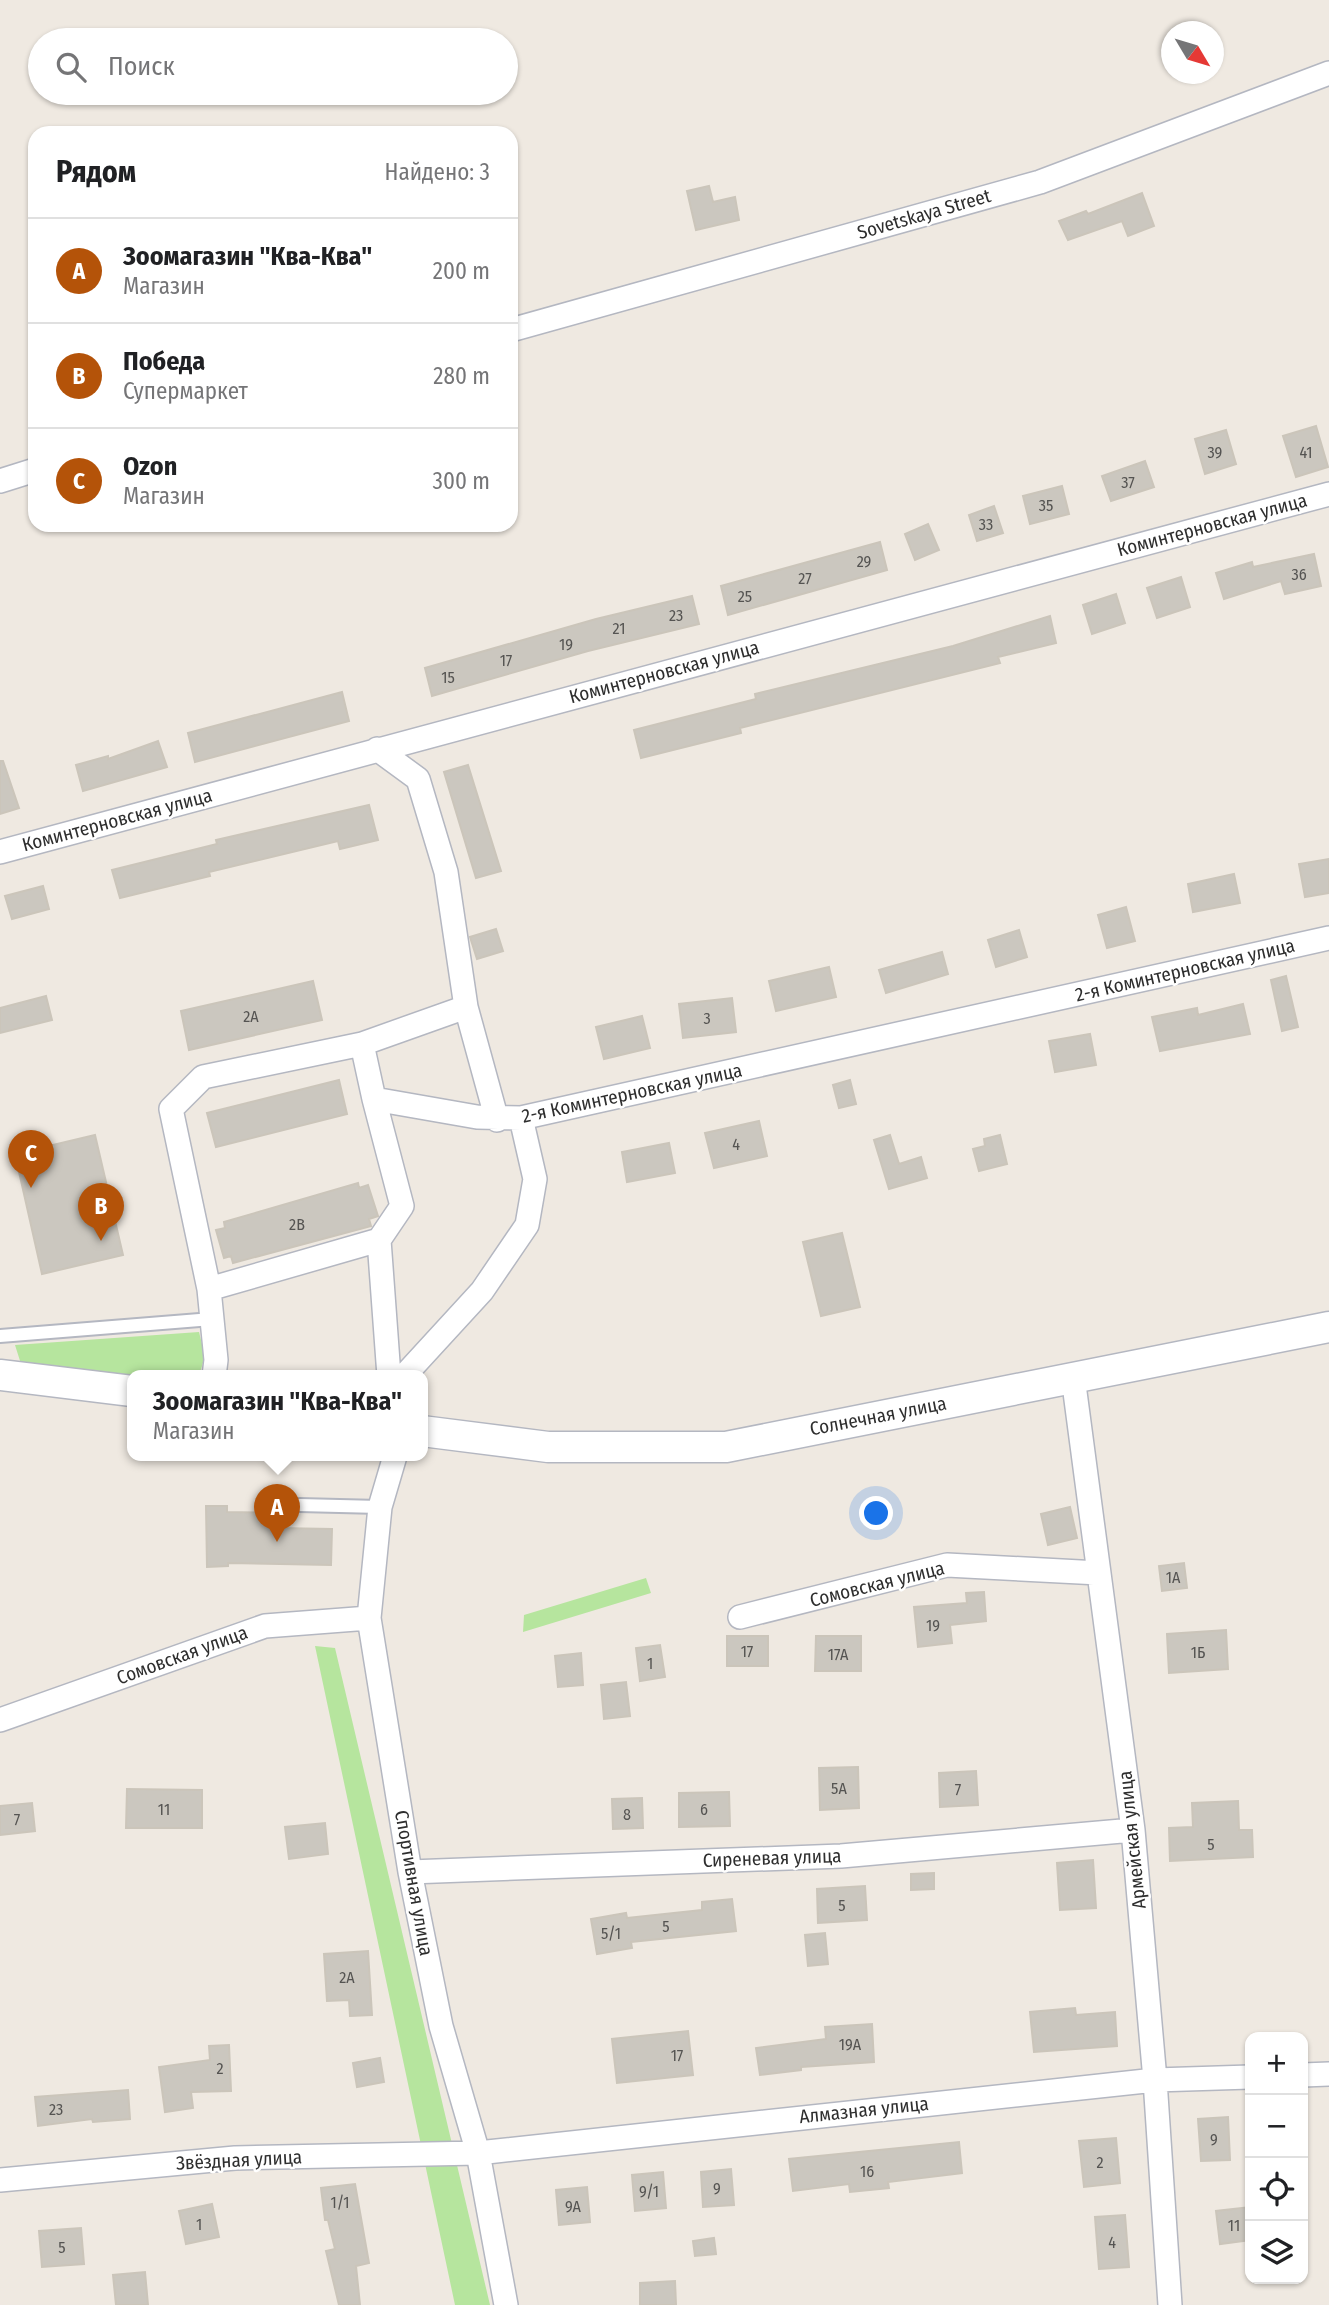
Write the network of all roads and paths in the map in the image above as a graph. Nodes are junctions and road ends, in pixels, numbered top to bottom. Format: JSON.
{"nodes":[{"id":1,"x":1329,"y":74,"type":"edge"},
{"id":2,"x":518,"y":328,"type":"edge"},
{"id":3,"x":28,"y":472,"type":"edge"},
{"id":4,"x":0,"y":481,"type":"edge"},
{"id":5,"x":1329,"y":494,"type":"edge"},
{"id":6,"x":377,"y":749,"type":"junction"},
{"id":7,"x":0,"y":852,"type":"edge"},
{"id":8,"x":1329,"y":938,"type":"edge"},
{"id":9,"x":466,"y":1007,"type":"junction"},
{"id":10,"x":362,"y":1044,"type":"junction"},
{"id":11,"x":374,"y":1098,"type":"junction"},
{"id":12,"x":521,"y":1118,"type":"junction"},
{"id":13,"x":497,"y":1120,"type":"junction"},
{"id":14,"x":379,"y":1240,"type":"junction"},
{"id":15,"x":209,"y":1289,"type":"junction"},
{"id":16,"x":212,"y":1319,"type":"junction"},
{"id":17,"x":1329,"y":1327,"type":"edge"},
{"id":18,"x":0,"y":1335,"type":"edge"},
{"id":19,"x":215,"y":1370,"type":"edge"},
{"id":20,"x":389,"y":1370,"type":"edge"},
{"id":21,"x":410,"y":1370,"type":"edge"},
{"id":22,"x":0,"y":1375,"type":"edge"},
{"id":23,"x":1073,"y":1377,"type":"junction"},
{"id":24,"x":127,"y":1390,"type":"edge"},
{"id":25,"x":428,"y":1432,"type":"edge"},
{"id":26,"x":393,"y":1461,"type":"edge"},
{"id":27,"x":299,"y":1505,"type":"dead end"},
{"id":28,"x":380,"y":1507,"type":"junction"},
{"id":29,"x":1099,"y":1573,"type":"junction"},
{"id":30,"x":740,"y":1617,"type":"dead end"},
{"id":31,"x":369,"y":1618,"type":"junction"},
{"id":32,"x":0,"y":1720,"type":"edge"},
{"id":33,"x":1133,"y":1830,"type":"junction"},
{"id":34,"x":410,"y":1872,"type":"junction"},
{"id":35,"x":1329,"y":2074,"type":"edge"},
{"id":36,"x":1308,"y":2075,"type":"edge"},
{"id":37,"x":1245,"y":2077,"type":"edge"},
{"id":38,"x":1155,"y":2080,"type":"junction"},
{"id":39,"x":478,"y":2153,"type":"junction"},
{"id":40,"x":0,"y":2180,"type":"edge"},
{"id":41,"x":506,"y":2305,"type":"edge"},
{"id":42,"x":1170,"y":2305,"type":"edge"}],
"edges":[{"from":1,"to":2,"type":"street","name":"Sovetskaya Street"},
{"from":3,"to":4,"type":"street"},
{"from":5,"to":6,"type":"street","name":"Коминтерновская улица"},
{"from":6,"to":7,"type":"street","name":"Коминтерновская улица"},
{"from":6,"to":9,"type":"street"},
{"from":8,"to":12,"type":"street","name":"2-я Коминтерновская улица"},
{"from":9,"to":10,"type":"street"},
{"from":9,"to":13,"type":"street"},
{"from":10,"to":11,"type":"street"},
{"from":10,"to":15,"type":"street"},
{"from":11,"to":13,"type":"street","name":"2-я Коминтерновская улица"},
{"from":11,"to":14,"type":"street"},
{"from":12,"to":13,"type":"street","name":"2-я Коминтерновская улица"},
{"from":12,"to":21,"type":"street"},
{"from":14,"to":15,"type":"street"},
{"from":14,"to":20,"type":"street"},
{"from":15,"to":16,"type":"street"},
{"from":16,"to":18,"type":"lane"},
{"from":16,"to":19,"type":"street"},
{"from":17,"to":23,"type":"street","name":"Солнечная улица"},
{"from":22,"to":24,"type":"street"},
{"from":23,"to":25,"type":"street","name":"Солнечная улица"},
{"from":23,"to":29,"type":"street","name":"Армейская улица"},
{"from":26,"to":28,"type":"street","name":"Спортивная улица"},
{"from":27,"to":28,"type":"lane"},
{"from":28,"to":31,"type":"street","name":"Спортивная улица"},
{"from":29,"to":30,"type":"street","name":"Сомовская улица"},
{"from":29,"to":33,"type":"street","name":"Армейская улица"},
{"from":31,"to":32,"type":"street","name":"Сомовская улица"},
{"from":31,"to":34,"type":"street","name":"Спортивная улица"},
{"from":33,"to":34,"type":"street","name":"Сиреневая улица"},
{"from":33,"to":38,"type":"street","name":"Армейская улица"},
{"from":34,"to":39,"type":"street","name":"Спортивная улица"},
{"from":35,"to":36,"type":"street"},
{"from":37,"to":38,"type":"street","name":"Алмазная улица"},
{"from":38,"to":39,"type":"street","name":"Алмазная улица"},
{"from":38,"to":42,"type":"street","name":"Армейская улица"},
{"from":39,"to":40,"type":"street","name":"Звёздная улица"},
{"from":39,"to":41,"type":"street","name":"Спортивная улица"}]}
